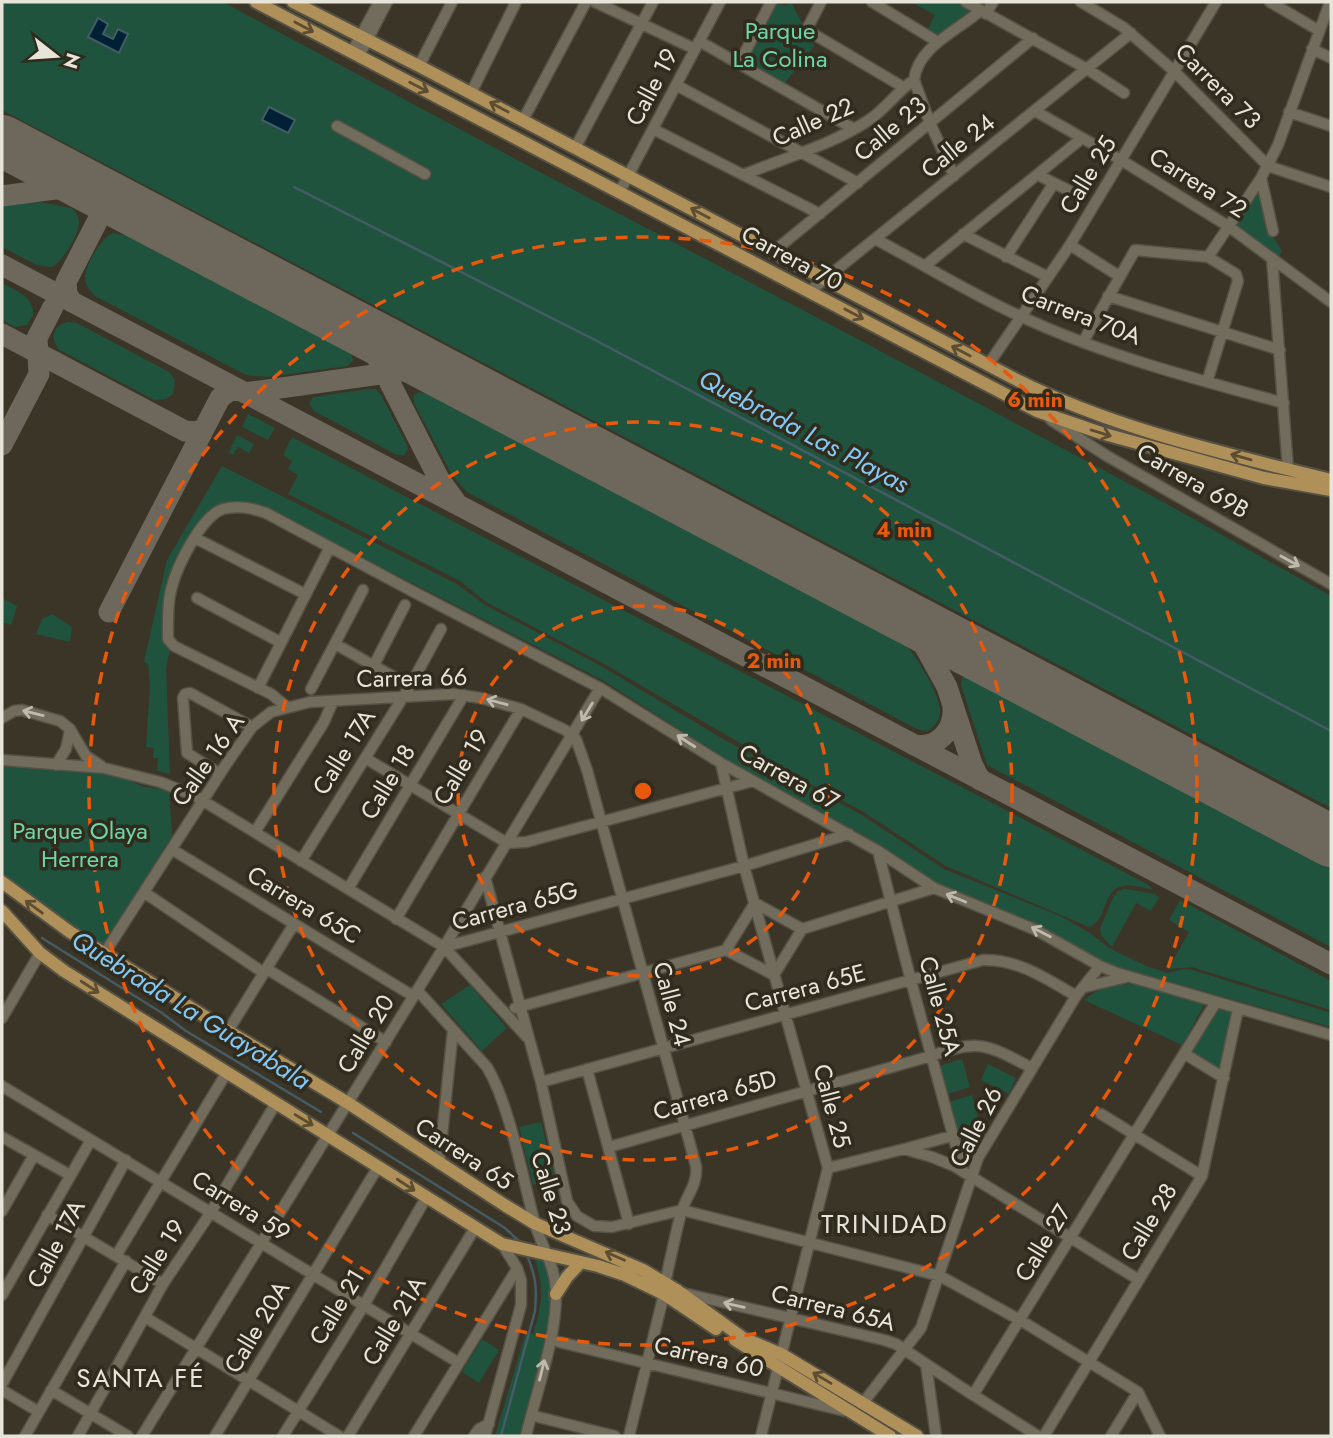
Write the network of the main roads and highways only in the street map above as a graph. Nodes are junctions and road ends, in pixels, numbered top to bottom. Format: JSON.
{"nodes":[{"id":1,"x":256,"y":2,"type":"edge"},
{"id":2,"x":293,"y":2,"type":"edge"},
{"id":3,"x":316,"y":7,"type":"edge"},
{"id":4,"x":1331,"y":480,"type":"edge"},
{"id":5,"x":1331,"y":490,"type":"edge"},
{"id":6,"x":2,"y":882,"type":"edge"},
{"id":7,"x":2,"y":911,"type":"edge"},
{"id":8,"x":581,"y":1262,"type":"junction"},
{"id":9,"x":664,"y":1289,"type":"junction"},
{"id":10,"x":556,"y":1294,"type":"road end"},
{"id":11,"x":890,"y":1436,"type":"edge"},
{"id":12,"x":916,"y":1436,"type":"edge"}],
"edges":[{"from":1,"to":5,"type":"main road","name":"Carrera 70","one_way":true},
{"from":2,"to":3,"type":"main road","name":"Carrera 70"},
{"from":4,"to":3,"type":"main road","name":"Carrera 70","one_way":true},
{"from":9,"to":6,"type":"main road","name":"Carrera 65","one_way":true},
{"from":7,"to":8,"type":"main road","name":"Carrera 65","one_way":true},
{"from":8,"to":9,"type":"main road","name":"Carrera 65"},
{"from":8,"to":10,"type":"main road"},
{"from":9,"to":11,"type":"main road","name":"Carrera 65"},
{"from":12,"to":9,"type":"main road","name":"Carrera 65","one_way":true}]}
